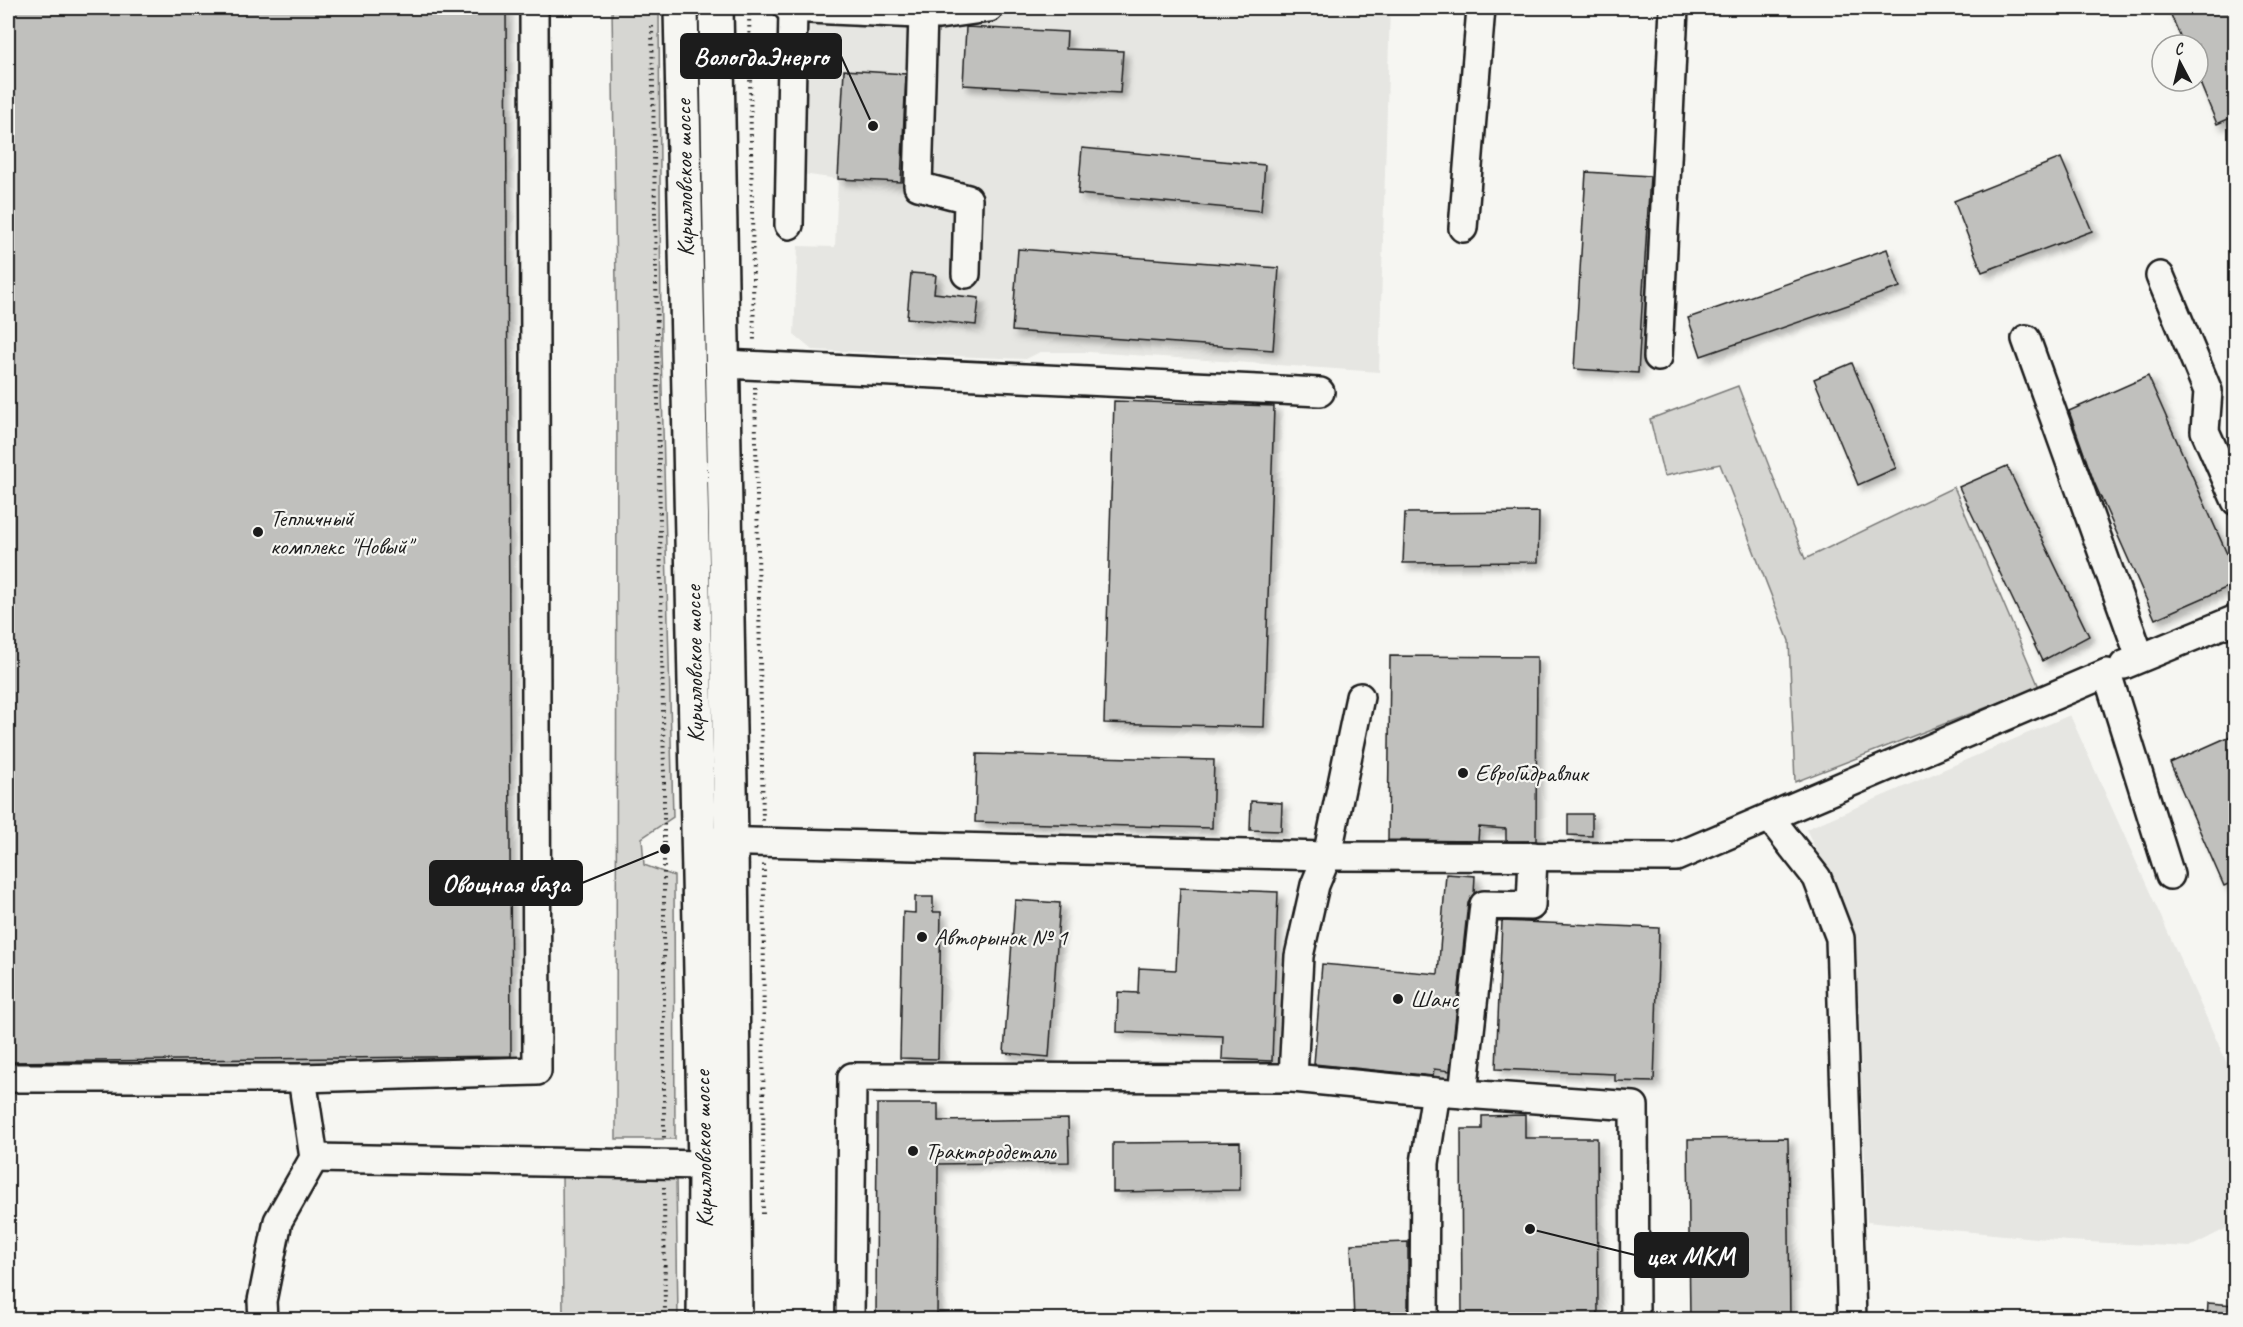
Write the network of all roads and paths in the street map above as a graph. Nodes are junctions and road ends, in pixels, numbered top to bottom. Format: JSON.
{"nodes":[{"id":1,"x":534,"y":8,"type":"edge"},
{"id":2,"x":716,"y":8,"type":"edge"},
{"id":3,"x":749,"y":8,"type":"edge"},
{"id":4,"x":788,"y":8,"type":"edge"},
{"id":5,"x":793,"y":8,"type":"edge"},
{"id":6,"x":989,"y":8,"type":"edge"},
{"id":7,"x":1481,"y":8,"type":"edge"},
{"id":8,"x":1674,"y":8,"type":"edge"},
{"id":9,"x":916,"y":12,"type":"edge"},
{"id":10,"x":667,"y":13,"type":"edge"},
{"id":11,"x":789,"y":225,"type":"dead end"},
{"id":12,"x":1463,"y":228,"type":"dead end"},
{"id":13,"x":966,"y":274,"type":"dead end"},
{"id":14,"x":2160,"y":276,"type":"dead end"},
{"id":15,"x":2026,"y":339,"type":"dead end"},
{"id":16,"x":1658,"y":357,"type":"dead end"},
{"id":17,"x":739,"y":365,"type":"junction"},
{"id":18,"x":1320,"y":392,"type":"dead end"},
{"id":19,"x":2235,"y":501,"type":"edge"},
{"id":20,"x":2235,"y":619,"type":"edge"},
{"id":21,"x":2140,"y":657,"type":"junction"},
{"id":22,"x":2107,"y":673,"type":"junction"},
{"id":23,"x":1360,"y":697,"type":"dead end"},
{"id":24,"x":1770,"y":818,"type":"junction"},
{"id":25,"x":731,"y":840,"type":"junction"},
{"id":26,"x":698,"y":841,"type":"junction"},
{"id":27,"x":764,"y":841,"type":"junction"},
{"id":28,"x":1327,"y":856,"type":"junction"},
{"id":29,"x":1533,"y":856,"type":"junction"},
{"id":30,"x":2170,"y":875,"type":"dead end"},
{"id":31,"x":8,"y":1078,"type":"edge"},
{"id":32,"x":302,"y":1078,"type":"junction"},
{"id":33,"x":1293,"y":1078,"type":"junction"},
{"id":34,"x":1436,"y":1092,"type":"junction"},
{"id":35,"x":1463,"y":1094,"type":"junction"},
{"id":36,"x":314,"y":1158,"type":"junction"},
{"id":37,"x":664,"y":1164,"type":"junction"},
{"id":38,"x":705,"y":1165,"type":"junction"},
{"id":39,"x":763,"y":1225,"type":"dead end"},
{"id":40,"x":263,"y":1320,"type":"edge"},
{"id":41,"x":665,"y":1320,"type":"edge"},
{"id":42,"x":704,"y":1320,"type":"edge"},
{"id":43,"x":735,"y":1320,"type":"edge"},
{"id":44,"x":850,"y":1320,"type":"edge"},
{"id":45,"x":1424,"y":1320,"type":"edge"},
{"id":46,"x":1635,"y":1320,"type":"edge"},
{"id":47,"x":1852,"y":1320,"type":"edge"}],
"edges":[{"from":1,"to":32,"type":"street"},
{"from":2,"to":17,"type":"main road","name":"Кирилловское шоссе"},
{"from":3,"to":17,"type":"path"},
{"from":4,"to":5,"type":"street"},
{"from":5,"to":9,"type":"street"},
{"from":5,"to":11,"type":"street"},
{"from":6,"to":9,"type":"street"},
{"from":7,"to":12,"type":"street"},
{"from":8,"to":16,"type":"street"},
{"from":9,"to":13,"type":"street"},
{"from":10,"to":26,"type":"main road","name":"Кирилловское шоссе"},
{"from":10,"to":37,"type":"path"},
{"from":14,"to":19,"type":"street"},
{"from":15,"to":21,"type":"street"},
{"from":17,"to":18,"type":"street"},
{"from":17,"to":25,"type":"main road","name":"Кирилловское шоссе"},
{"from":17,"to":27,"type":"path"},
{"from":20,"to":21,"type":"street"},
{"from":21,"to":22,"type":"street"},
{"from":22,"to":24,"type":"street"},
{"from":22,"to":30,"type":"street"},
{"from":23,"to":28,"type":"street"},
{"from":24,"to":29,"type":"street"},
{"from":24,"to":47,"type":"street"},
{"from":25,"to":26,"type":"street"},
{"from":25,"to":27,"type":"street"},
{"from":25,"to":43,"type":"main road","name":"Кирилловское шоссе"},
{"from":26,"to":38,"type":"main road","name":"Кирилловское шоссе"},
{"from":27,"to":28,"type":"street"},
{"from":27,"to":39,"type":"path"},
{"from":28,"to":29,"type":"street"},
{"from":28,"to":33,"type":"street"},
{"from":29,"to":35,"type":"street"},
{"from":31,"to":32,"type":"street"},
{"from":32,"to":36,"type":"street"},
{"from":33,"to":34,"type":"street"},
{"from":33,"to":44,"type":"street"},
{"from":34,"to":35,"type":"street"},
{"from":34,"to":45,"type":"street"},
{"from":35,"to":46,"type":"street"},
{"from":36,"to":37,"type":"street"},
{"from":36,"to":40,"type":"street"},
{"from":37,"to":38,"type":"street"},
{"from":37,"to":41,"type":"path"},
{"from":38,"to":42,"type":"main road","name":"Кирилловское шоссе"}]}
